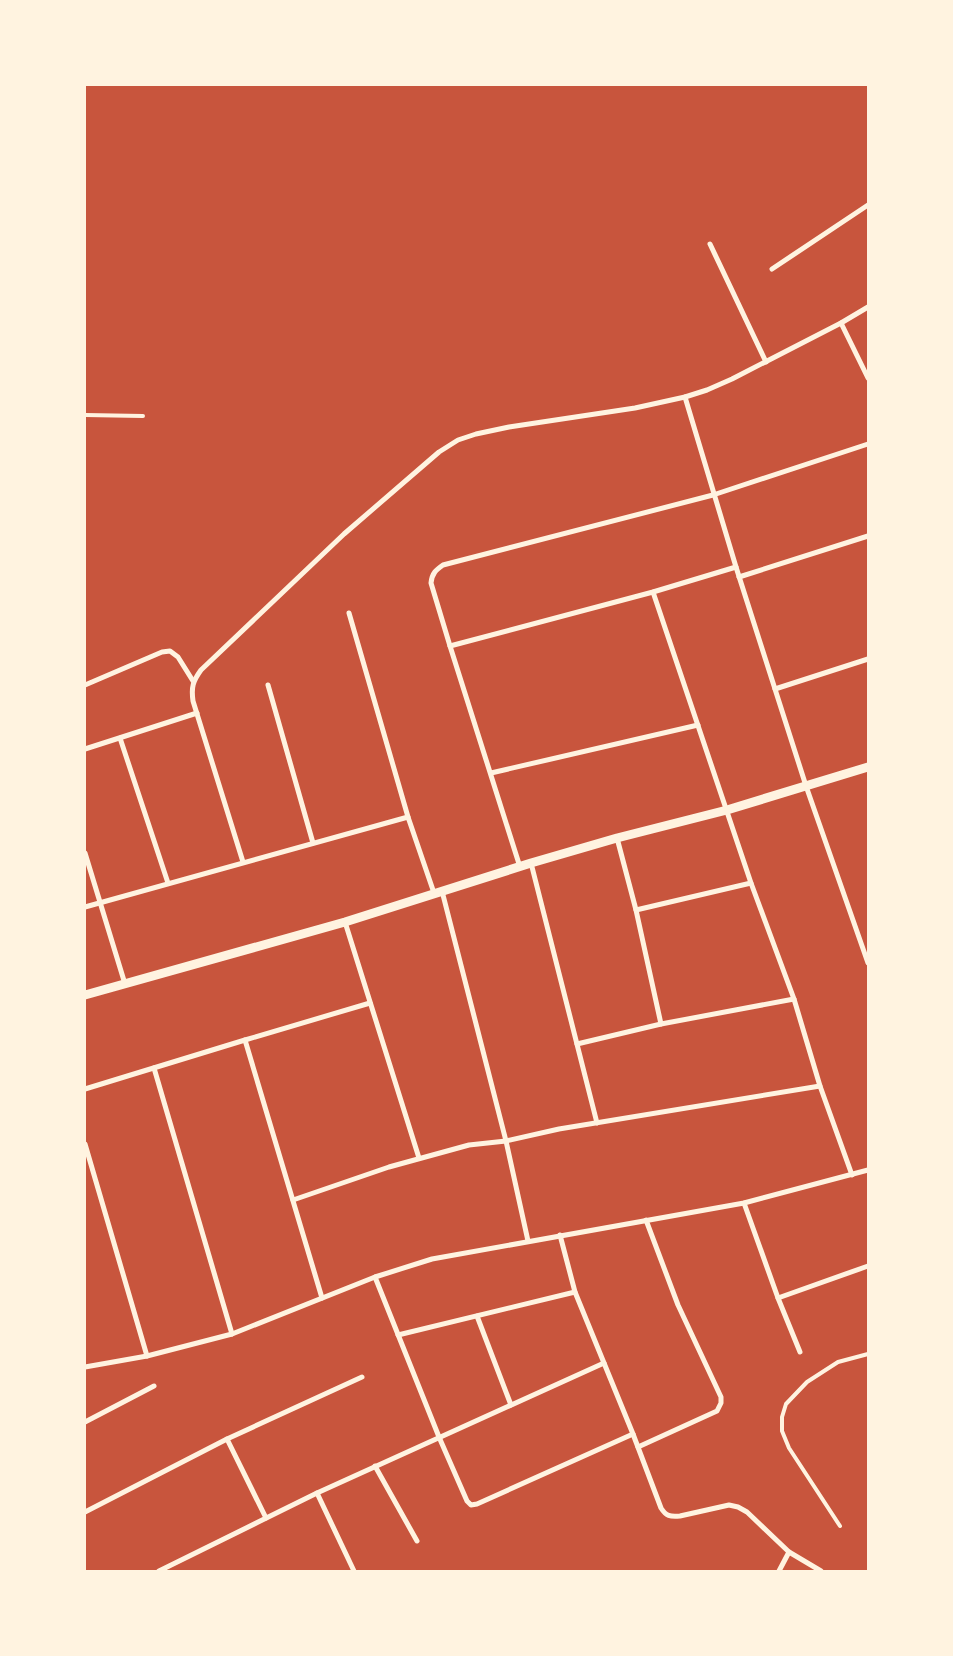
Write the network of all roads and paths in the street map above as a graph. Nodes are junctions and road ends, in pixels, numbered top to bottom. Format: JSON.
{"nodes":[{"id":1,"x":868,"y":205,"type":"edge"},
{"id":2,"x":710,"y":244,"type":"dead end"},
{"id":3,"x":772,"y":269,"type":"dead end"},
{"id":4,"x":868,"y":307,"type":"edge"},
{"id":5,"x":841,"y":323,"type":"junction"},
{"id":6,"x":766,"y":362,"type":"junction"},
{"id":7,"x":868,"y":378,"type":"edge"},
{"id":8,"x":685,"y":397,"type":"junction"},
{"id":9,"x":85,"y":415,"type":"edge"},
{"id":10,"x":143,"y":416,"type":"dead end"},
{"id":11,"x":868,"y":444,"type":"edge"},
{"id":12,"x":713,"y":494,"type":"junction"},
{"id":13,"x":868,"y":536,"type":"edge"},
{"id":14,"x":736,"y":567,"type":"junction"},
{"id":15,"x":739,"y":577,"type":"junction"},
{"id":16,"x":653,"y":592,"type":"junction"},
{"id":17,"x":350,"y":613,"type":"dead end"},
{"id":18,"x":450,"y":646,"type":"junction"},
{"id":19,"x":868,"y":659,"type":"edge"},
{"id":20,"x":193,"y":681,"type":"junction"},
{"id":21,"x":85,"y":685,"type":"edge"},
{"id":22,"x":268,"y":685,"type":"dead end"},
{"id":23,"x":775,"y":689,"type":"junction"},
{"id":24,"x":197,"y":712,"type":"junction"},
{"id":25,"x":698,"y":725,"type":"junction"},
{"id":26,"x":120,"y":738,"type":"junction"},
{"id":27,"x":85,"y":750,"type":"edge"},
{"id":28,"x":868,"y":767,"type":"edge"},
{"id":29,"x":491,"y":773,"type":"junction"},
{"id":30,"x":806,"y":786,"type":"junction"},
{"id":31,"x":726,"y":810,"type":"junction"},
{"id":32,"x":408,"y":817,"type":"junction"},
{"id":33,"x":617,"y":838,"type":"junction"},
{"id":34,"x":313,"y":843,"type":"junction"},
{"id":35,"x":85,"y":852,"type":"edge"},
{"id":36,"x":243,"y":862,"type":"junction"},
{"id":37,"x":532,"y":863,"type":"junction"},
{"id":38,"x":520,"y":867,"type":"junction"},
{"id":39,"x":168,"y":883,"type":"junction"},
{"id":40,"x":751,"y":883,"type":"junction"},
{"id":41,"x":438,"y":892,"type":"junction"},
{"id":42,"x":99,"y":903,"type":"junction"},
{"id":43,"x":85,"y":907,"type":"edge"},
{"id":44,"x":636,"y":910,"type":"junction"},
{"id":45,"x":345,"y":922,"type":"junction"},
{"id":46,"x":868,"y":963,"type":"edge"},
{"id":47,"x":125,"y":984,"type":"junction"},
{"id":48,"x":85,"y":995,"type":"edge"},
{"id":49,"x":794,"y":1000,"type":"junction"},
{"id":50,"x":370,"y":1003,"type":"junction"},
{"id":51,"x":661,"y":1024,"type":"junction"},
{"id":52,"x":245,"y":1040,"type":"junction"},
{"id":53,"x":577,"y":1044,"type":"junction"},
{"id":54,"x":154,"y":1068,"type":"junction"},
{"id":55,"x":820,"y":1086,"type":"junction"},
{"id":56,"x":85,"y":1089,"type":"edge"},
{"id":57,"x":597,"y":1123,"type":"junction"},
{"id":58,"x":506,"y":1141,"type":"junction"},
{"id":59,"x":85,"y":1144,"type":"edge"},
{"id":60,"x":419,"y":1158,"type":"junction"},
{"id":61,"x":868,"y":1170,"type":"edge"},
{"id":62,"x":852,"y":1175,"type":"junction"},
{"id":63,"x":293,"y":1200,"type":"junction"},
{"id":64,"x":744,"y":1203,"type":"junction"},
{"id":65,"x":646,"y":1220,"type":"junction"},
{"id":66,"x":560,"y":1235,"type":"junction"},
{"id":67,"x":528,"y":1241,"type":"junction"},
{"id":68,"x":868,"y":1266,"type":"edge"},
{"id":69,"x":375,"y":1276,"type":"junction"},
{"id":70,"x":575,"y":1292,"type":"junction"},
{"id":71,"x":322,"y":1298,"type":"junction"},
{"id":72,"x":778,"y":1298,"type":"junction"},
{"id":73,"x":477,"y":1316,"type":"junction"},
{"id":74,"x":232,"y":1334,"type":"junction"},
{"id":75,"x":398,"y":1335,"type":"junction"},
{"id":76,"x":800,"y":1352,"type":"dead end"},
{"id":77,"x":868,"y":1354,"type":"edge"},
{"id":78,"x":147,"y":1356,"type":"junction"},
{"id":79,"x":604,"y":1363,"type":"junction"},
{"id":80,"x":85,"y":1367,"type":"edge"},
{"id":81,"x":362,"y":1377,"type":"dead end"},
{"id":82,"x":154,"y":1386,"type":"dead end"},
{"id":83,"x":511,"y":1405,"type":"junction"},
{"id":84,"x":85,"y":1422,"type":"edge"},
{"id":85,"x":633,"y":1434,"type":"junction"},
{"id":86,"x":439,"y":1437,"type":"junction"},
{"id":87,"x":227,"y":1439,"type":"junction"},
{"id":88,"x":638,"y":1447,"type":"junction"},
{"id":89,"x":375,"y":1466,"type":"junction"},
{"id":90,"x":317,"y":1493,"type":"junction"},
{"id":91,"x":85,"y":1512,"type":"edge"},
{"id":92,"x":266,"y":1518,"type":"junction"},
{"id":93,"x":840,"y":1526,"type":"dead end"},
{"id":94,"x":417,"y":1541,"type":"dead end"},
{"id":95,"x":789,"y":1552,"type":"junction"},
{"id":96,"x":171,"y":1564,"type":"junction"},
{"id":97,"x":159,"y":1571,"type":"edge"},
{"id":98,"x":175,"y":1571,"type":"edge"},
{"id":99,"x":354,"y":1571,"type":"edge"},
{"id":100,"x":779,"y":1571,"type":"edge"},
{"id":101,"x":821,"y":1571,"type":"edge"}],
"edges":[{"from":1,"to":3,"type":"street"},
{"from":2,"to":6,"type":"street"},
{"from":4,"to":5,"type":"street"},
{"from":5,"to":6,"type":"street"},
{"from":5,"to":7,"type":"street"},
{"from":6,"to":8,"type":"street"},
{"from":8,"to":12,"type":"street"},
{"from":8,"to":20,"type":"street"},
{"from":9,"to":10,"type":"lane"},
{"from":11,"to":12,"type":"street"},
{"from":12,"to":14,"type":"street"},
{"from":12,"to":18,"type":"street"},
{"from":13,"to":15,"type":"street"},
{"from":14,"to":15,"type":"street"},
{"from":14,"to":16,"type":"street"},
{"from":15,"to":23,"type":"street"},
{"from":16,"to":18,"type":"street"},
{"from":16,"to":25,"type":"street"},
{"from":17,"to":32,"type":"street"},
{"from":18,"to":29,"type":"street"},
{"from":19,"to":23,"type":"street"},
{"from":20,"to":21,"type":"street"},
{"from":20,"to":24,"type":"street"},
{"from":22,"to":34,"type":"street"},
{"from":23,"to":30,"type":"street"},
{"from":24,"to":26,"type":"street"},
{"from":24,"to":36,"type":"street"},
{"from":25,"to":29,"type":"street"},
{"from":25,"to":31,"type":"street"},
{"from":26,"to":27,"type":"street"},
{"from":26,"to":39,"type":"street"},
{"from":28,"to":30,"type":"street"},
{"from":29,"to":38,"type":"street"},
{"from":30,"to":31,"type":"street"},
{"from":30,"to":46,"type":"street"},
{"from":31,"to":33,"type":"street"},
{"from":31,"to":40,"type":"street"},
{"from":32,"to":34,"type":"street"},
{"from":32,"to":41,"type":"street"},
{"from":33,"to":37,"type":"street"},
{"from":33,"to":44,"type":"street"},
{"from":34,"to":36,"type":"street"},
{"from":35,"to":42,"type":"street"},
{"from":36,"to":39,"type":"street"},
{"from":37,"to":38,"type":"street"},
{"from":37,"to":53,"type":"street"},
{"from":38,"to":41,"type":"street"},
{"from":39,"to":42,"type":"street"},
{"from":40,"to":44,"type":"street"},
{"from":40,"to":49,"type":"street"},
{"from":41,"to":45,"type":"street"},
{"from":41,"to":58,"type":"street"},
{"from":42,"to":43,"type":"street"},
{"from":42,"to":47,"type":"street"},
{"from":44,"to":51,"type":"street"},
{"from":45,"to":47,"type":"street"},
{"from":45,"to":50,"type":"street"},
{"from":47,"to":48,"type":"street"},
{"from":49,"to":51,"type":"street"},
{"from":49,"to":55,"type":"street"},
{"from":50,"to":52,"type":"street"},
{"from":50,"to":60,"type":"street"},
{"from":51,"to":53,"type":"street"},
{"from":52,"to":54,"type":"street"},
{"from":52,"to":63,"type":"street"},
{"from":53,"to":57,"type":"street"},
{"from":54,"to":56,"type":"street"},
{"from":54,"to":74,"type":"street"},
{"from":55,"to":57,"type":"street"},
{"from":55,"to":62,"type":"street"},
{"from":57,"to":58,"type":"street"},
{"from":58,"to":60,"type":"street"},
{"from":58,"to":67,"type":"street"},
{"from":59,"to":78,"type":"street"},
{"from":60,"to":63,"type":"street"},
{"from":61,"to":62,"type":"street"},
{"from":62,"to":64,"type":"street"},
{"from":63,"to":71,"type":"street"},
{"from":64,"to":65,"type":"street"},
{"from":64,"to":72,"type":"street"},
{"from":65,"to":66,"type":"street"},
{"from":65,"to":88,"type":"street"},
{"from":66,"to":67,"type":"street"},
{"from":66,"to":70,"type":"street"},
{"from":67,"to":69,"type":"street"},
{"from":68,"to":72,"type":"street"},
{"from":69,"to":71,"type":"street"},
{"from":69,"to":75,"type":"street"},
{"from":70,"to":73,"type":"street"},
{"from":70,"to":79,"type":"street"},
{"from":71,"to":74,"type":"street"},
{"from":72,"to":76,"type":"street"},
{"from":73,"to":75,"type":"street"},
{"from":73,"to":83,"type":"street"},
{"from":74,"to":78,"type":"street"},
{"from":75,"to":86,"type":"street"},
{"from":77,"to":93,"type":"lane"},
{"from":78,"to":80,"type":"street"},
{"from":79,"to":83,"type":"street"},
{"from":79,"to":85,"type":"street"},
{"from":81,"to":87,"type":"street"},
{"from":82,"to":84,"type":"street"},
{"from":83,"to":86,"type":"street"},
{"from":85,"to":86,"type":"street"},
{"from":85,"to":88,"type":"street"},
{"from":86,"to":89,"type":"street"},
{"from":87,"to":91,"type":"street"},
{"from":87,"to":92,"type":"street"},
{"from":88,"to":95,"type":"street"},
{"from":89,"to":90,"type":"street"},
{"from":89,"to":94,"type":"street"},
{"from":90,"to":92,"type":"street"},
{"from":90,"to":99,"type":"street"},
{"from":92,"to":96,"type":"street"},
{"from":95,"to":100,"type":"street"},
{"from":95,"to":101,"type":"street"},
{"from":96,"to":97,"type":"street"},
{"from":96,"to":98,"type":"street"}]}
